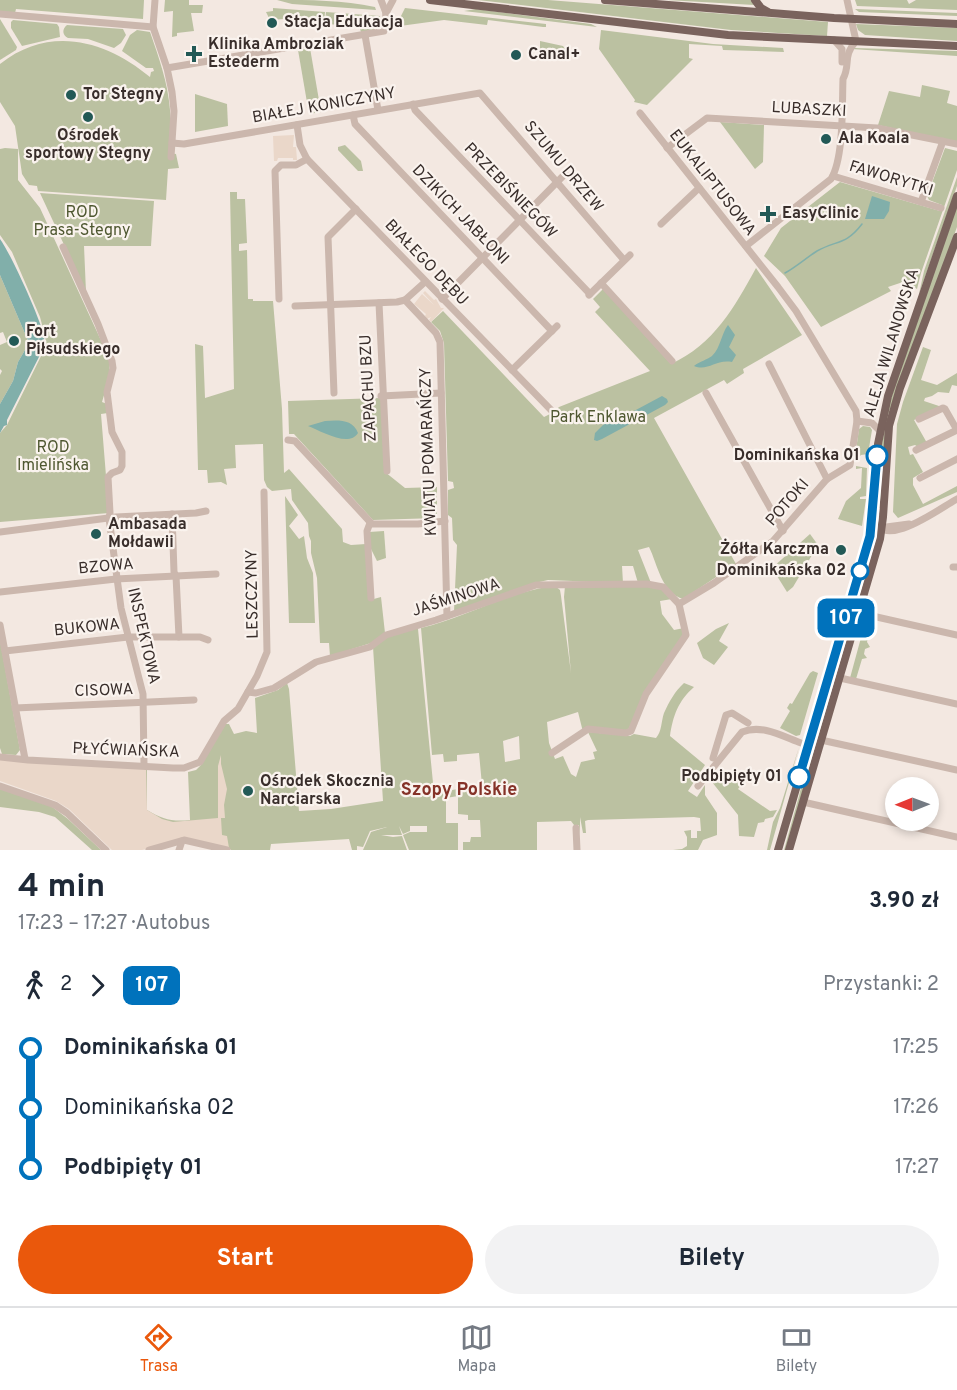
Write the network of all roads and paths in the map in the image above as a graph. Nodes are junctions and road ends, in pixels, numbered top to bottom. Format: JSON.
{"nodes":[{"id":1,"x":156,"y":0,"type":"edge"},
{"id":2,"x":381,"y":0,"type":"edge"},
{"id":3,"x":393,"y":0,"type":"edge"},
{"id":4,"x":430,"y":0,"type":"edge"},
{"id":5,"x":605,"y":0,"type":"edge"},
{"id":6,"x":755,"y":0,"type":"edge"},
{"id":7,"x":847,"y":0,"type":"edge"},
{"id":8,"x":768,"y":12,"type":"junction"},
{"id":9,"x":386,"y":13,"type":"junction"},
{"id":10,"x":0,"y":14,"type":"edge"},
{"id":11,"x":850,"y":19,"type":"junction"},
{"id":12,"x":957,"y":24,"type":"edge"},
{"id":13,"x":153,"y":27,"type":"junction"},
{"id":14,"x":365,"y":35,"type":"junction"},
{"id":15,"x":834,"y":40,"type":"junction"},
{"id":16,"x":856,"y":41,"type":"junction"},
{"id":17,"x":957,"y":46,"type":"edge"},
{"id":18,"x":167,"y":69,"type":"junction"},
{"id":19,"x":843,"y":79,"type":"junction"},
{"id":20,"x":480,"y":93,"type":"joint"},
{"id":21,"x":413,"y":104,"type":"junction"},
{"id":22,"x":378,"y":110,"type":"junction"},
{"id":23,"x":640,"y":114,"type":"dead end"},
{"id":24,"x":352,"y":115,"type":"junction"},
{"id":25,"x":297,"y":125,"type":"junction"},
{"id":26,"x":841,"y":125,"type":"junction"},
{"id":27,"x":943,"y":141,"type":"junction"},
{"id":28,"x":172,"y":143,"type":"junction"},
{"id":29,"x":957,"y":144,"type":"edge"},
{"id":30,"x":668,"y":148,"type":"junction"},
{"id":31,"x":171,"y":157,"type":"dead end"},
{"id":32,"x":307,"y":159,"type":"junction"},
{"id":33,"x":565,"y":174,"type":"dead end"},
{"id":34,"x":833,"y":176,"type":"junction"},
{"id":35,"x":557,"y":183,"type":"junction"},
{"id":36,"x":699,"y":188,"type":"junction"},
{"id":37,"x":957,"y":196,"type":"edge"},
{"id":38,"x":921,"y":202,"type":"junction"},
{"id":39,"x":941,"y":208,"type":"dead end"},
{"id":40,"x":356,"y":209,"type":"junction"},
{"id":41,"x":520,"y":220,"type":"junction"},
{"id":42,"x":661,"y":224,"type":"dead end"},
{"id":43,"x":957,"y":237,"type":"edge"},
{"id":44,"x":746,"y":246,"type":"junction"},
{"id":45,"x":63,"y":247,"type":"dead end"},
{"id":46,"x":483,"y":258,"type":"junction"},
{"id":47,"x":425,"y":282,"type":"junction"},
{"id":48,"x":601,"y":283,"type":"junction"},
{"id":49,"x":279,"y":299,"type":"dead end"},
{"id":50,"x":442,"y":299,"type":"junction"},
{"id":51,"x":405,"y":300,"type":"junction"},
{"id":52,"x":379,"y":303,"type":"junction"},
{"id":53,"x":330,"y":305,"type":"junction"},
{"id":54,"x":295,"y":306,"type":"dead end"},
{"id":55,"x":672,"y":361,"type":"dead end"},
{"id":56,"x":769,"y":364,"type":"dead end"},
{"id":57,"x":512,"y":370,"type":"junction"},
{"id":58,"x":334,"y":393,"type":"dead end"},
{"id":59,"x":441,"y":393,"type":"junction"},
{"id":60,"x":706,"y":393,"type":"dead end"},
{"id":61,"x":382,"y":396,"type":"junction"},
{"id":62,"x":888,"y":396,"type":"junction"},
{"id":63,"x":552,"y":411,"type":"dead end"},
{"id":64,"x":919,"y":419,"type":"dead end"},
{"id":65,"x":857,"y":421,"type":"junction"},
{"id":66,"x":872,"y":423,"type":"junction"},
{"id":67,"x":957,"y":430,"type":"edge"},
{"id":68,"x":880,"y":432,"type":"junction"},
{"id":69,"x":288,"y":440,"type":"dead end"},
{"id":70,"x":916,"y":450,"type":"dead end"},
{"id":71,"x":957,"y":459,"type":"edge"},
{"id":72,"x":387,"y":471,"type":"dead end"},
{"id":73,"x":920,"y":478,"type":"dead end"},
{"id":74,"x":827,"y":479,"type":"junction"},
{"id":75,"x":264,"y":492,"type":"dead end"},
{"id":76,"x":957,"y":499,"type":"edge"},
{"id":77,"x":884,"y":510,"type":"junction"},
{"id":78,"x":206,"y":511,"type":"dead end"},
{"id":79,"x":172,"y":514,"type":"junction"},
{"id":80,"x":873,"y":515,"type":"junction"},
{"id":81,"x":109,"y":518,"type":"junction"},
{"id":82,"x":445,"y":521,"type":"junction"},
{"id":83,"x":370,"y":523,"type":"junction"},
{"id":84,"x":881,"y":528,"type":"junction"},
{"id":85,"x":895,"y":528,"type":"junction"},
{"id":86,"x":783,"y":531,"type":"junction"},
{"id":87,"x":0,"y":532,"type":"edge"},
{"id":88,"x":870,"y":536,"type":"junction"},
{"id":89,"x":875,"y":557,"type":"junction"},
{"id":90,"x":216,"y":574,"type":"dead end"},
{"id":91,"x":176,"y":576,"type":"junction"},
{"id":92,"x":116,"y":579,"type":"junction"},
{"id":93,"x":0,"y":592,"type":"edge"},
{"id":94,"x":371,"y":598,"type":"dead end"},
{"id":95,"x":679,"y":604,"type":"junction"},
{"id":96,"x":859,"y":613,"type":"junction"},
{"id":97,"x":447,"y":616,"type":"junction"},
{"id":98,"x":0,"y":625,"type":"edge"},
{"id":99,"x":957,"y":635,"type":"edge"},
{"id":100,"x":128,"y":637,"type":"junction"},
{"id":101,"x":179,"y":637,"type":"junction"},
{"id":102,"x":208,"y":640,"type":"dead end"},
{"id":103,"x":5,"y":651,"type":"junction"},
{"id":104,"x":840,"y":678,"type":"junction"},
{"id":105,"x":248,"y":692,"type":"junction"},
{"id":106,"x":194,"y":700,"type":"dead end"},
{"id":107,"x":144,"y":703,"type":"junction"},
{"id":108,"x":957,"y":704,"type":"edge"},
{"id":109,"x":15,"y":708,"type":"junction"},
{"id":110,"x":748,"y":723,"type":"dead end"},
{"id":111,"x":813,"y":732,"type":"junction"},
{"id":112,"x":821,"y":740,"type":"junction"},
{"id":113,"x":801,"y":743,"type":"junction"},
{"id":114,"x":552,"y":753,"type":"dead end"},
{"id":115,"x":0,"y":757,"type":"edge"},
{"id":116,"x":713,"y":758,"type":"dead end"},
{"id":117,"x":25,"y":759,"type":"junction"},
{"id":118,"x":805,"y":759,"type":"junction"},
{"id":119,"x":144,"y":765,"type":"junction"},
{"id":120,"x":957,"y":770,"type":"edge"},
{"id":121,"x":0,"y":786,"type":"edge"},
{"id":122,"x":699,"y":786,"type":"dead end"},
{"id":123,"x":803,"y":802,"type":"junction"},
{"id":124,"x":576,"y":828,"type":"dead end"},
{"id":125,"x":957,"y":837,"type":"edge"},
{"id":126,"x":182,"y":841,"type":"junction"},
{"id":127,"x":165,"y":848,"type":"edge"},
{"id":128,"x":568,"y":848,"type":"dead end"},
{"id":129,"x":577,"y":849,"type":"edge"},
{"id":130,"x":106,"y":850,"type":"edge"},
{"id":131,"x":149,"y":850,"type":"edge"},
{"id":132,"x":179,"y":850,"type":"edge"},
{"id":133,"x":227,"y":850,"type":"edge"},
{"id":134,"x":778,"y":850,"type":"edge"},
{"id":135,"x":789,"y":850,"type":"edge"}],
"edges":[{"from":1,"to":13,"type":"street"},
{"from":2,"to":9,"type":"street"},
{"from":3,"to":9,"type":"street"},
{"from":4,"to":15,"type":"main road"},
{"from":5,"to":8,"type":"main road"},
{"from":6,"to":8,"type":"main road"},
{"from":7,"to":11,"type":"street"},
{"from":8,"to":11,"type":"main road"},
{"from":9,"to":14,"type":"street"},
{"from":10,"to":13,"type":"street"},
{"from":11,"to":12,"type":"main road"},
{"from":11,"to":16,"type":"street"},
{"from":13,"to":18,"type":"street"},
{"from":14,"to":18,"type":"street"},
{"from":14,"to":22,"type":"street"},
{"from":15,"to":16,"type":"main road"},
{"from":15,"to":19,"type":"street"},
{"from":16,"to":17,"type":"main road"},
{"from":16,"to":19,"type":"street"},
{"from":18,"to":28,"type":"street"},
{"from":19,"to":26,"type":"street"},
{"from":20,"to":21,"type":"street","name":"BIAŁEJ KONICZYNY"},
{"from":20,"to":35,"type":"street","name":"SZUMU DRZEW"},
{"from":21,"to":22,"type":"street","name":"BIAŁEJ KONICZYNY"},
{"from":21,"to":41,"type":"street","name":"PRZEBIŚNIEGÓW"},
{"from":22,"to":24,"type":"street","name":"BIAŁEJ KONICZYNY"},
{"from":23,"to":30,"type":"street","name":"EUKALIPTUSOWA"},
{"from":24,"to":25,"type":"street","name":"BIAŁEJ KONICZYNY"},
{"from":24,"to":46,"type":"street","name":"DZIKICH JABŁONI"},
{"from":25,"to":28,"type":"street","name":"BIAŁEJ KONICZYNY"},
{"from":25,"to":32,"type":"street","name":"BIAŁEGO DĘBU"},
{"from":26,"to":27,"type":"street","name":"LUBASZKI"},
{"from":26,"to":30,"type":"street","name":"LUBASZKI"},
{"from":26,"to":34,"type":"street"},
{"from":27,"to":29,"type":"street","name":"LUBASZKI"},
{"from":27,"to":38,"type":"street"},
{"from":28,"to":31,"type":"street"},
{"from":30,"to":36,"type":"street","name":"EUKALIPTUSOWA"},
{"from":32,"to":40,"type":"street","name":"BIAŁEGO DĘBU"},
{"from":32,"to":49,"type":"street"},
{"from":33,"to":35,"type":"street"},
{"from":34,"to":38,"type":"street","name":"FAWORYTKI"},
{"from":34,"to":44,"type":"street"},
{"from":35,"to":41,"type":"street"},
{"from":35,"to":48,"type":"street","name":"SZUMU DRZEW"},
{"from":36,"to":42,"type":"street"},
{"from":36,"to":44,"type":"street","name":"EUKALIPTUSOWA"},
{"from":37,"to":62,"type":"main road","name":"ALEJA WILANOWSKA"},
{"from":38,"to":39,"type":"street","name":"FAWORYTKI"},
{"from":40,"to":47,"type":"street","name":"BIAŁEGO DĘBU"},
{"from":40,"to":53,"type":"street"},
{"from":41,"to":46,"type":"street"},
{"from":41,"to":48,"type":"street","name":"PRZEBIŚNIEGÓW"},
{"from":43,"to":77,"type":"main road","name":"ALEJA WILANOWSKA"},
{"from":44,"to":65,"type":"street","name":"EUKALIPTUSOWA"},
{"from":45,"to":81,"type":"street","name":"INSPEKTOWA"},
{"from":46,"to":50,"type":"street"},
{"from":46,"to":57,"type":"street","name":"DZIKICH JABŁONI"},
{"from":47,"to":50,"type":"street","name":"BIAŁEGO DĘBU"},
{"from":47,"to":51,"type":"street"},
{"from":48,"to":55,"type":"street"},
{"from":50,"to":57,"type":"street","name":"BIAŁEGO DĘBU"},
{"from":51,"to":52,"type":"street"},
{"from":51,"to":59,"type":"street","name":"KWIATU POMARAŃCZY"},
{"from":52,"to":53,"type":"street"},
{"from":52,"to":61,"type":"street","name":"ZAPACHU BZU"},
{"from":53,"to":54,"type":"street"},
{"from":53,"to":58,"type":"street"},
{"from":56,"to":74,"type":"street","name":"POTOKI"},
{"from":57,"to":63,"type":"street","name":"BIAŁEGO DĘBU"},
{"from":59,"to":61,"type":"street"},
{"from":59,"to":82,"type":"street","name":"KWIATU POMARAŃCZY"},
{"from":60,"to":86,"type":"street"},
{"from":61,"to":72,"type":"street","name":"ZAPACHU BZU"},
{"from":62,"to":66,"type":"street"},
{"from":62,"to":68,"type":"main road","name":"ALEJA WILANOWSKA"},
{"from":64,"to":67,"type":"street"},
{"from":65,"to":66,"type":"street"},
{"from":65,"to":74,"type":"street","name":"POTOKI"},
{"from":66,"to":68,"type":"street"},
{"from":67,"to":70,"type":"street"},
{"from":68,"to":80,"type":"main road","name":"ALEJA WILANOWSKA"},
{"from":69,"to":83,"type":"street"},
{"from":71,"to":73,"type":"street"},
{"from":74,"to":86,"type":"street","name":"POTOKI"},
{"from":75,"to":105,"type":"street","name":"LESZCZYNY"},
{"from":76,"to":85,"type":"street"},
{"from":77,"to":84,"type":"main road","name":"ALEJA WILANOWSKA"},
{"from":77,"to":85,"type":"street"},
{"from":78,"to":79,"type":"street"},
{"from":79,"to":81,"type":"street"},
{"from":79,"to":91,"type":"street"},
{"from":80,"to":84,"type":"street"},
{"from":80,"to":88,"type":"main road","name":"ALEJA WILANOWSKA"},
{"from":81,"to":87,"type":"street"},
{"from":81,"to":92,"type":"street","name":"INSPEKTOWA"},
{"from":82,"to":83,"type":"street"},
{"from":82,"to":97,"type":"street","name":"KWIATU POMARAŃCZY"},
{"from":83,"to":94,"type":"street"},
{"from":84,"to":85,"type":"street"},
{"from":84,"to":88,"type":"street"},
{"from":84,"to":89,"type":"main road","name":"ALEJA WILANOWSKA"},
{"from":85,"to":89,"type":"street"},
{"from":86,"to":95,"type":"street","name":"POTOKI"},
{"from":88,"to":111,"type":"main road","name":"ALEJA WILANOWSKA"},
{"from":89,"to":96,"type":"main road","name":"ALEJA WILANOWSKA"},
{"from":90,"to":91,"type":"street","name":"BZOWA"},
{"from":91,"to":92,"type":"street","name":"BZOWA"},
{"from":91,"to":101,"type":"street"},
{"from":92,"to":93,"type":"street","name":"BZOWA"},
{"from":92,"to":100,"type":"street","name":"INSPEKTOWA"},
{"from":95,"to":97,"type":"street","name":"JAŚMINOWA"},
{"from":95,"to":114,"type":"street"},
{"from":96,"to":99,"type":"street"},
{"from":96,"to":104,"type":"main road","name":"ALEJA WILANOWSKA"},
{"from":97,"to":105,"type":"street","name":"JAŚMINOWA"},
{"from":98,"to":103,"type":"street"},
{"from":100,"to":101,"type":"street","name":"BUKOWA"},
{"from":100,"to":103,"type":"street","name":"BUKOWA"},
{"from":100,"to":107,"type":"street","name":"INSPEKTOWA"},
{"from":101,"to":102,"type":"street","name":"BUKOWA"},
{"from":103,"to":109,"type":"street"},
{"from":104,"to":108,"type":"street"},
{"from":104,"to":112,"type":"main road","name":"ALEJA WILANOWSKA"},
{"from":105,"to":119,"type":"street","name":"PŁYĆWIAŃSKA"},
{"from":106,"to":107,"type":"street","name":"CISOWA"},
{"from":107,"to":109,"type":"street","name":"CISOWA"},
{"from":107,"to":119,"type":"street","name":"INSPEKTOWA"},
{"from":109,"to":117,"type":"street"},
{"from":110,"to":116,"type":"street"},
{"from":111,"to":113,"type":"street"},
{"from":111,"to":118,"type":"main road","name":"ALEJA WILANOWSKA"},
{"from":112,"to":120,"type":"street"},
{"from":112,"to":123,"type":"main road","name":"ALEJA WILANOWSKA"},
{"from":113,"to":118,"type":"street"},
{"from":113,"to":122,"type":"street"},
{"from":115,"to":117,"type":"street","name":"PŁYĆWIAŃSKA"},
{"from":117,"to":119,"type":"street","name":"PŁYĆWIAŃSKA"},
{"from":118,"to":134,"type":"main road","name":"ALEJA WILANOWSKA"},
{"from":121,"to":130,"type":"street"},
{"from":123,"to":125,"type":"street"},
{"from":123,"to":135,"type":"main road","name":"ALEJA WILANOWSKA"},
{"from":124,"to":129,"type":"street"},
{"from":126,"to":127,"type":"street"},
{"from":126,"to":132,"type":"street"},
{"from":126,"to":133,"type":"street"},
{"from":127,"to":131,"type":"street"},
{"from":128,"to":129,"type":"street"}]}
